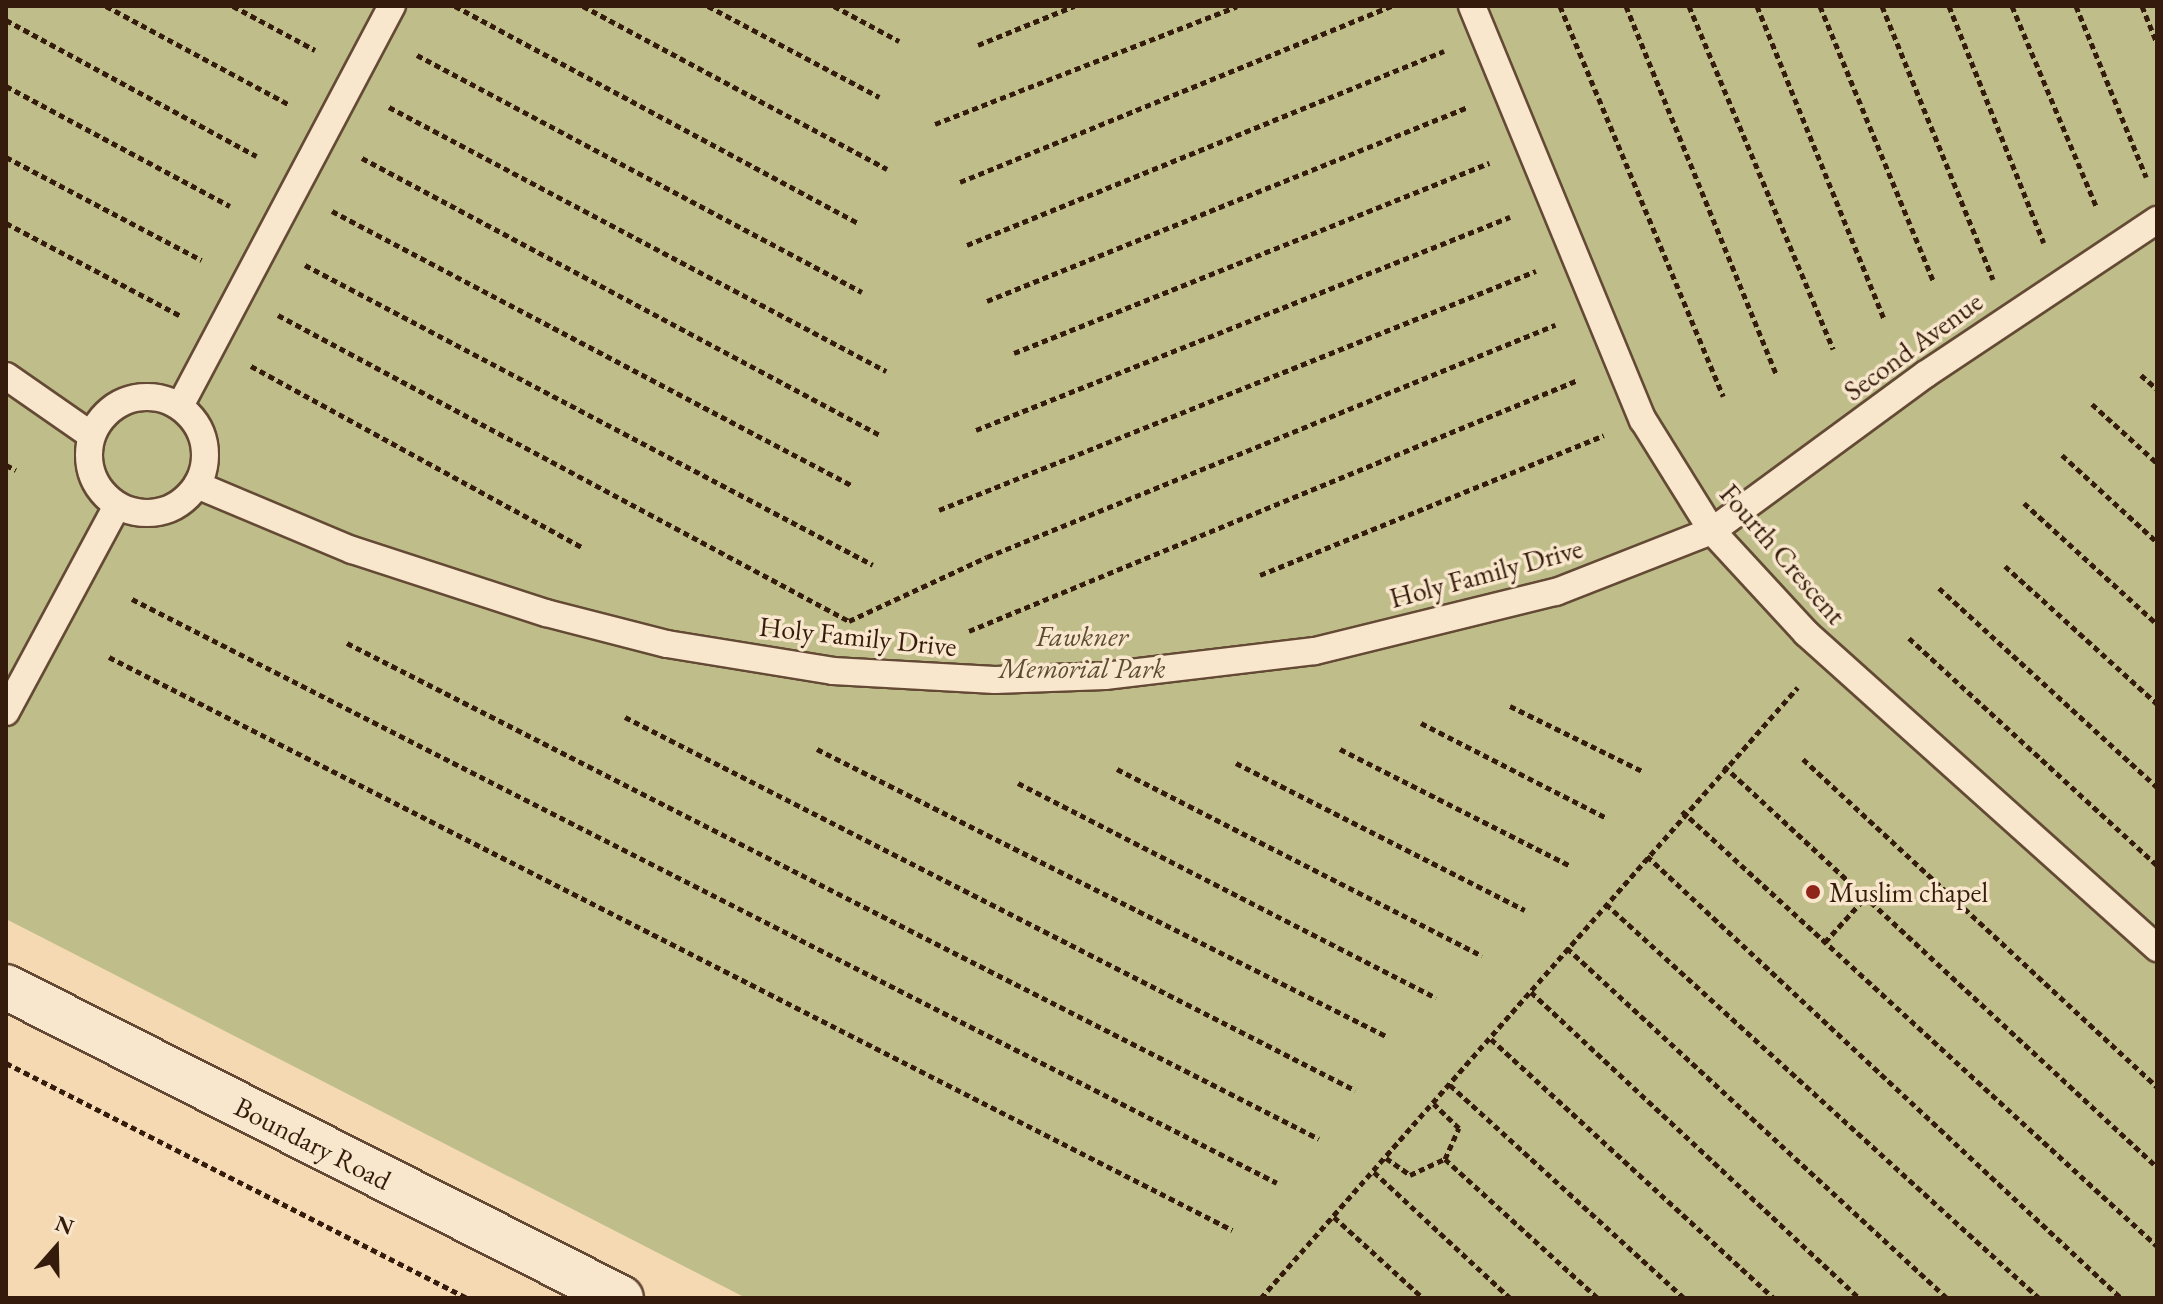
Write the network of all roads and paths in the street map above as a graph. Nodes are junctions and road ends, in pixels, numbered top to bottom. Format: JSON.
{"nodes":[{"id":1,"x":106,"y":6,"type":"edge"},
{"id":2,"x":233,"y":6,"type":"edge"},
{"id":3,"x":392,"y":6,"type":"edge"},
{"id":4,"x":455,"y":6,"type":"edge"},
{"id":5,"x":583,"y":6,"type":"edge"},
{"id":6,"x":708,"y":6,"type":"edge"},
{"id":7,"x":834,"y":6,"type":"edge"},
{"id":8,"x":1074,"y":6,"type":"edge"},
{"id":9,"x":1237,"y":6,"type":"edge"},
{"id":10,"x":1392,"y":6,"type":"edge"},
{"id":11,"x":1472,"y":6,"type":"edge"},
{"id":12,"x":1560,"y":6,"type":"edge"},
{"id":13,"x":1626,"y":6,"type":"edge"},
{"id":14,"x":1689,"y":6,"type":"edge"},
{"id":15,"x":1757,"y":6,"type":"edge"},
{"id":16,"x":1820,"y":6,"type":"edge"},
{"id":17,"x":1882,"y":6,"type":"edge"},
{"id":18,"x":1949,"y":6,"type":"edge"},
{"id":19,"x":2012,"y":6,"type":"edge"},
{"id":20,"x":2076,"y":6,"type":"edge"},
{"id":21,"x":2142,"y":6,"type":"edge"},
{"id":22,"x":6,"y":20,"type":"edge"},
{"id":23,"x":378,"y":33,"type":"junction"},
{"id":24,"x":1483,"y":35,"type":"junction"},
{"id":25,"x":899,"y":41,"type":"dead end"},
{"id":26,"x":2157,"y":43,"type":"edge"},
{"id":27,"x":978,"y":45,"type":"dead end"},
{"id":28,"x":315,"y":50,"type":"dead end"},
{"id":29,"x":6,"y":86,"type":"edge"},
{"id":30,"x":349,"y":86,"type":"junction"},
{"id":31,"x":1507,"y":91,"type":"junction"},
{"id":32,"x":879,"y":97,"type":"dead end"},
{"id":33,"x":288,"y":104,"type":"dead end"},
{"id":34,"x":935,"y":124,"type":"dead end"},
{"id":35,"x":322,"y":137,"type":"junction"},
{"id":36,"x":1530,"y":147,"type":"junction"},
{"id":37,"x":256,"y":156,"type":"dead end"},
{"id":38,"x":6,"y":157,"type":"edge"},
{"id":39,"x":887,"y":169,"type":"dead end"},
{"id":40,"x":960,"y":182,"type":"dead end"},
{"id":41,"x":294,"y":190,"type":"junction"},
{"id":42,"x":2151,"y":190,"type":"dead end"},
{"id":43,"x":1552,"y":200,"type":"junction"},
{"id":44,"x":230,"y":206,"type":"dead end"},
{"id":45,"x":2157,"y":220,"type":"edge"},
{"id":46,"x":6,"y":223,"type":"edge"},
{"id":47,"x":858,"y":223,"type":"dead end"},
{"id":48,"x":266,"y":244,"type":"junction"},
{"id":49,"x":967,"y":245,"type":"dead end"},
{"id":50,"x":2114,"y":249,"type":"junction"},
{"id":51,"x":1574,"y":255,"type":"junction"},
{"id":52,"x":201,"y":260,"type":"dead end"},
{"id":53,"x":1934,"y":282,"type":"dead end"},
{"id":54,"x":2061,"y":284,"type":"junction"},
{"id":55,"x":862,"y":292,"type":"dead end"},
{"id":56,"x":239,"y":294,"type":"junction"},
{"id":57,"x":987,"y":301,"type":"dead end"},
{"id":58,"x":1596,"y":308,"type":"junction"},
{"id":59,"x":2009,"y":317,"type":"junction"},
{"id":60,"x":1884,"y":318,"type":"dead end"},
{"id":61,"x":214,"y":340,"type":"junction"},
{"id":62,"x":1833,"y":349,"type":"dead end"},
{"id":63,"x":1014,"y":353,"type":"dead end"},
{"id":64,"x":1619,"y":364,"type":"junction"},
{"id":65,"x":886,"y":371,"type":"dead end"},
{"id":66,"x":1776,"y":374,"type":"dead end"},
{"id":67,"x":2141,"y":375,"type":"dead end"},
{"id":68,"x":6,"y":376,"type":"edge"},
{"id":69,"x":2157,"y":389,"type":"edge"},
{"id":70,"x":1723,"y":396,"type":"dead end"},
{"id":71,"x":2092,"y":404,"type":"dead end"},
{"id":72,"x":180,"y":406,"type":"junction"},
{"id":73,"x":1643,"y":420,"type":"junction"},
{"id":74,"x":976,"y":430,"type":"dead end"},
{"id":75,"x":91,"y":435,"type":"junction"},
{"id":76,"x":880,"y":435,"type":"dead end"},
{"id":77,"x":2062,"y":455,"type":"dead end"},
{"id":78,"x":2157,"y":463,"type":"edge"},
{"id":79,"x":6,"y":465,"type":"edge"},
{"id":80,"x":16,"y":470,"type":"dead end"},
{"id":81,"x":197,"y":485,"type":"junction"},
{"id":82,"x":851,"y":485,"type":"dead end"},
{"id":83,"x":2024,"y":503,"type":"dead end"},
{"id":84,"x":117,"y":506,"type":"junction"},
{"id":85,"x":939,"y":510,"type":"dead end"},
{"id":86,"x":1712,"y":531,"type":"junction"},
{"id":87,"x":2157,"y":542,"type":"edge"},
{"id":88,"x":583,"y":548,"type":"dead end"},
{"id":89,"x":873,"y":565,"type":"dead end"},
{"id":90,"x":2005,"y":566,"type":"dead end"},
{"id":91,"x":1260,"y":575,"type":"dead end"},
{"id":92,"x":1939,"y":588,"type":"dead end"},
{"id":93,"x":132,"y":599,"type":"dead end"},
{"id":94,"x":2157,"y":624,"type":"edge"},
{"id":95,"x":969,"y":631,"type":"dead end"},
{"id":96,"x":1909,"y":638,"type":"dead end"},
{"id":97,"x":347,"y":643,"type":"dead end"},
{"id":98,"x":1829,"y":654,"type":"junction"},
{"id":99,"x":109,"y":657,"type":"dead end"},
{"id":100,"x":2157,"y":704,"type":"edge"},
{"id":101,"x":1510,"y":706,"type":"dead end"},
{"id":102,"x":6,"y":712,"type":"edge"},
{"id":103,"x":625,"y":717,"type":"dead end"},
{"id":104,"x":1421,"y":723,"type":"dead end"},
{"id":105,"x":817,"y":749,"type":"dead end"},
{"id":106,"x":1340,"y":749,"type":"dead end"},
{"id":107,"x":1803,"y":759,"type":"dead end"},
{"id":108,"x":1236,"y":763,"type":"dead end"},
{"id":109,"x":1724,"y":766,"type":"junction"},
{"id":110,"x":1117,"y":769,"type":"dead end"},
{"id":111,"x":1644,"y":772,"type":"dead end"},
{"id":112,"x":1018,"y":783,"type":"dead end"},
{"id":113,"x":2157,"y":787,"type":"edge"},
{"id":114,"x":1682,"y":811,"type":"junction"},
{"id":115,"x":1605,"y":817,"type":"dead end"},
{"id":116,"x":1647,"y":856,"type":"junction"},
{"id":117,"x":1569,"y":865,"type":"dead end"},
{"id":118,"x":2157,"y":865,"type":"edge"},
{"id":119,"x":1865,"y":898,"type":"junction"},
{"id":120,"x":1606,"y":904,"type":"junction"},
{"id":121,"x":1525,"y":910,"type":"dead end"},
{"id":122,"x":1825,"y":942,"type":"junction"},
{"id":123,"x":1567,"y":948,"type":"junction"},
{"id":124,"x":2157,"y":948,"type":"edge"},
{"id":125,"x":1482,"y":956,"type":"dead end"},
{"id":126,"x":6,"y":987,"type":"edge"},
{"id":127,"x":1531,"y":992,"type":"junction"},
{"id":128,"x":1436,"y":998,"type":"dead end"},
{"id":129,"x":1388,"y":1037,"type":"dead end"},
{"id":130,"x":1491,"y":1039,"type":"junction"},
{"id":131,"x":6,"y":1063,"type":"edge"},
{"id":132,"x":1450,"y":1085,"type":"junction"},
{"id":133,"x":2157,"y":1087,"type":"edge"},
{"id":134,"x":1355,"y":1090,"type":"dead end"},
{"id":135,"x":1434,"y":1104,"type":"junction"},
{"id":136,"x":1319,"y":1139,"type":"dead end"},
{"id":137,"x":1386,"y":1158,"type":"junction"},
{"id":138,"x":1445,"y":1159,"type":"junction"},
{"id":139,"x":2157,"y":1167,"type":"edge"},
{"id":140,"x":1374,"y":1172,"type":"junction"},
{"id":141,"x":1277,"y":1183,"type":"dead end"},
{"id":142,"x":1334,"y":1217,"type":"junction"},
{"id":143,"x":1232,"y":1230,"type":"dead end"},
{"id":144,"x":2157,"y":1246,"type":"edge"},
{"id":145,"x":467,"y":1298,"type":"edge"},
{"id":146,"x":621,"y":1298,"type":"edge"},
{"id":147,"x":1261,"y":1298,"type":"edge"},
{"id":148,"x":1423,"y":1298,"type":"edge"},
{"id":149,"x":1510,"y":1298,"type":"edge"},
{"id":150,"x":1598,"y":1298,"type":"edge"},
{"id":151,"x":1684,"y":1298,"type":"edge"},
{"id":152,"x":1774,"y":1298,"type":"edge"},
{"id":153,"x":1859,"y":1298,"type":"edge"},
{"id":154,"x":1947,"y":1298,"type":"edge"},
{"id":155,"x":2039,"y":1298,"type":"edge"},
{"id":156,"x":2121,"y":1298,"type":"edge"}],
"edges":[{"from":1,"to":33,"type":"path"},
{"from":2,"to":28,"type":"path"},
{"from":3,"to":23,"type":"lane"},
{"from":4,"to":47,"type":"path"},
{"from":5,"to":39,"type":"path"},
{"from":6,"to":32,"type":"path"},
{"from":7,"to":25,"type":"path"},
{"from":8,"to":27,"type":"path"},
{"from":9,"to":34,"type":"path"},
{"from":10,"to":40,"type":"path"},
{"from":11,"to":24,"type":"lane","name":"Fourth Crescent"},
{"from":12,"to":70,"type":"path"},
{"from":13,"to":66,"type":"path"},
{"from":14,"to":62,"type":"path"},
{"from":15,"to":60,"type":"path"},
{"from":16,"to":53,"type":"path"},
{"from":17,"to":59,"type":"path"},
{"from":18,"to":54,"type":"path"},
{"from":19,"to":50,"type":"path"},
{"from":20,"to":42,"type":"path"},
{"from":21,"to":26,"type":"path"},
{"from":22,"to":37,"type":"path"},
{"from":23,"to":30,"type":"lane"},
{"from":23,"to":55,"type":"path"},
{"from":24,"to":31,"type":"lane","name":"Fourth Crescent"},
{"from":24,"to":49,"type":"path"},
{"from":29,"to":44,"type":"path"},
{"from":30,"to":35,"type":"lane"},
{"from":30,"to":65,"type":"path"},
{"from":31,"to":36,"type":"lane","name":"Fourth Crescent"},
{"from":31,"to":57,"type":"path"},
{"from":35,"to":41,"type":"lane"},
{"from":35,"to":76,"type":"path"},
{"from":36,"to":43,"type":"lane","name":"Fourth Crescent"},
{"from":36,"to":63,"type":"path"},
{"from":38,"to":52,"type":"path"},
{"from":41,"to":48,"type":"lane"},
{"from":41,"to":82,"type":"path"},
{"from":43,"to":51,"type":"lane","name":"Fourth Crescent"},
{"from":43,"to":74,"type":"path"},
{"from":45,"to":50,"type":"lane","name":"Second Avenue"},
{"from":46,"to":61,"type":"path"},
{"from":48,"to":56,"type":"lane"},
{"from":48,"to":89,"type":"path"},
{"from":50,"to":54,"type":"lane","name":"Second Avenue"},
{"from":51,"to":58,"type":"lane","name":"Fourth Crescent"},
{"from":51,"to":85,"type":"path"},
{"from":54,"to":59,"type":"lane","name":"Second Avenue"},
{"from":56,"to":58,"type":"path"},
{"from":56,"to":61,"type":"lane"},
{"from":58,"to":64,"type":"lane","name":"Fourth Crescent"},
{"from":59,"to":86,"type":"lane","name":"Second Avenue"},
{"from":61,"to":72,"type":"lane"},
{"from":61,"to":88,"type":"path"},
{"from":64,"to":73,"type":"lane","name":"Fourth Crescent"},
{"from":64,"to":95,"type":"path"},
{"from":67,"to":69,"type":"path"},
{"from":68,"to":75,"type":"lane"},
{"from":71,"to":78,"type":"path"},
{"from":72,"to":75,"type":"lane"},
{"from":72,"to":81,"type":"lane"},
{"from":73,"to":86,"type":"lane","name":"Fourth Crescent"},
{"from":73,"to":91,"type":"path"},
{"from":75,"to":84,"type":"lane"},
{"from":77,"to":87,"type":"path"},
{"from":79,"to":80,"type":"path"},
{"from":81,"to":84,"type":"lane"},
{"from":81,"to":86,"type":"lane","name":"Holy Family Drive"},
{"from":83,"to":94,"type":"path"},
{"from":84,"to":102,"type":"lane"},
{"from":86,"to":98,"type":"lane","name":"Fourth Crescent"},
{"from":90,"to":100,"type":"path"},
{"from":92,"to":113,"type":"path"},
{"from":93,"to":141,"type":"path"},
{"from":96,"to":118,"type":"path"},
{"from":97,"to":136,"type":"path"},
{"from":98,"to":109,"type":"path"},
{"from":98,"to":124,"type":"lane","name":"Fourth Crescent"},
{"from":99,"to":143,"type":"path"},
{"from":101,"to":111,"type":"path"},
{"from":103,"to":134,"type":"path"},
{"from":104,"to":115,"type":"path"},
{"from":105,"to":129,"type":"path"},
{"from":106,"to":117,"type":"path"},
{"from":107,"to":133,"type":"path"},
{"from":108,"to":121,"type":"path"},
{"from":109,"to":114,"type":"path"},
{"from":109,"to":119,"type":"path"},
{"from":110,"to":125,"type":"path"},
{"from":112,"to":128,"type":"path"},
{"from":114,"to":116,"type":"path"},
{"from":114,"to":122,"type":"path"},
{"from":116,"to":120,"type":"path"},
{"from":116,"to":156,"type":"path"},
{"from":119,"to":122,"type":"path"},
{"from":119,"to":139,"type":"path"},
{"from":120,"to":123,"type":"path"},
{"from":120,"to":155,"type":"path"},
{"from":122,"to":144,"type":"path"},
{"from":123,"to":127,"type":"path"},
{"from":123,"to":154,"type":"path"},
{"from":126,"to":146,"type":"main road","name":"Boundary Road"},
{"from":127,"to":130,"type":"path"},
{"from":127,"to":153,"type":"path"},
{"from":130,"to":132,"type":"path"},
{"from":130,"to":152,"type":"path"},
{"from":131,"to":145,"type":"path"},
{"from":132,"to":135,"type":"path"},
{"from":132,"to":151,"type":"path"},
{"from":135,"to":137,"type":"path"},
{"from":135,"to":138,"type":"path"},
{"from":137,"to":138,"type":"path"},
{"from":137,"to":140,"type":"path"},
{"from":138,"to":150,"type":"path"},
{"from":140,"to":142,"type":"path"},
{"from":140,"to":149,"type":"path"},
{"from":142,"to":147,"type":"path"},
{"from":142,"to":148,"type":"path"}]}
